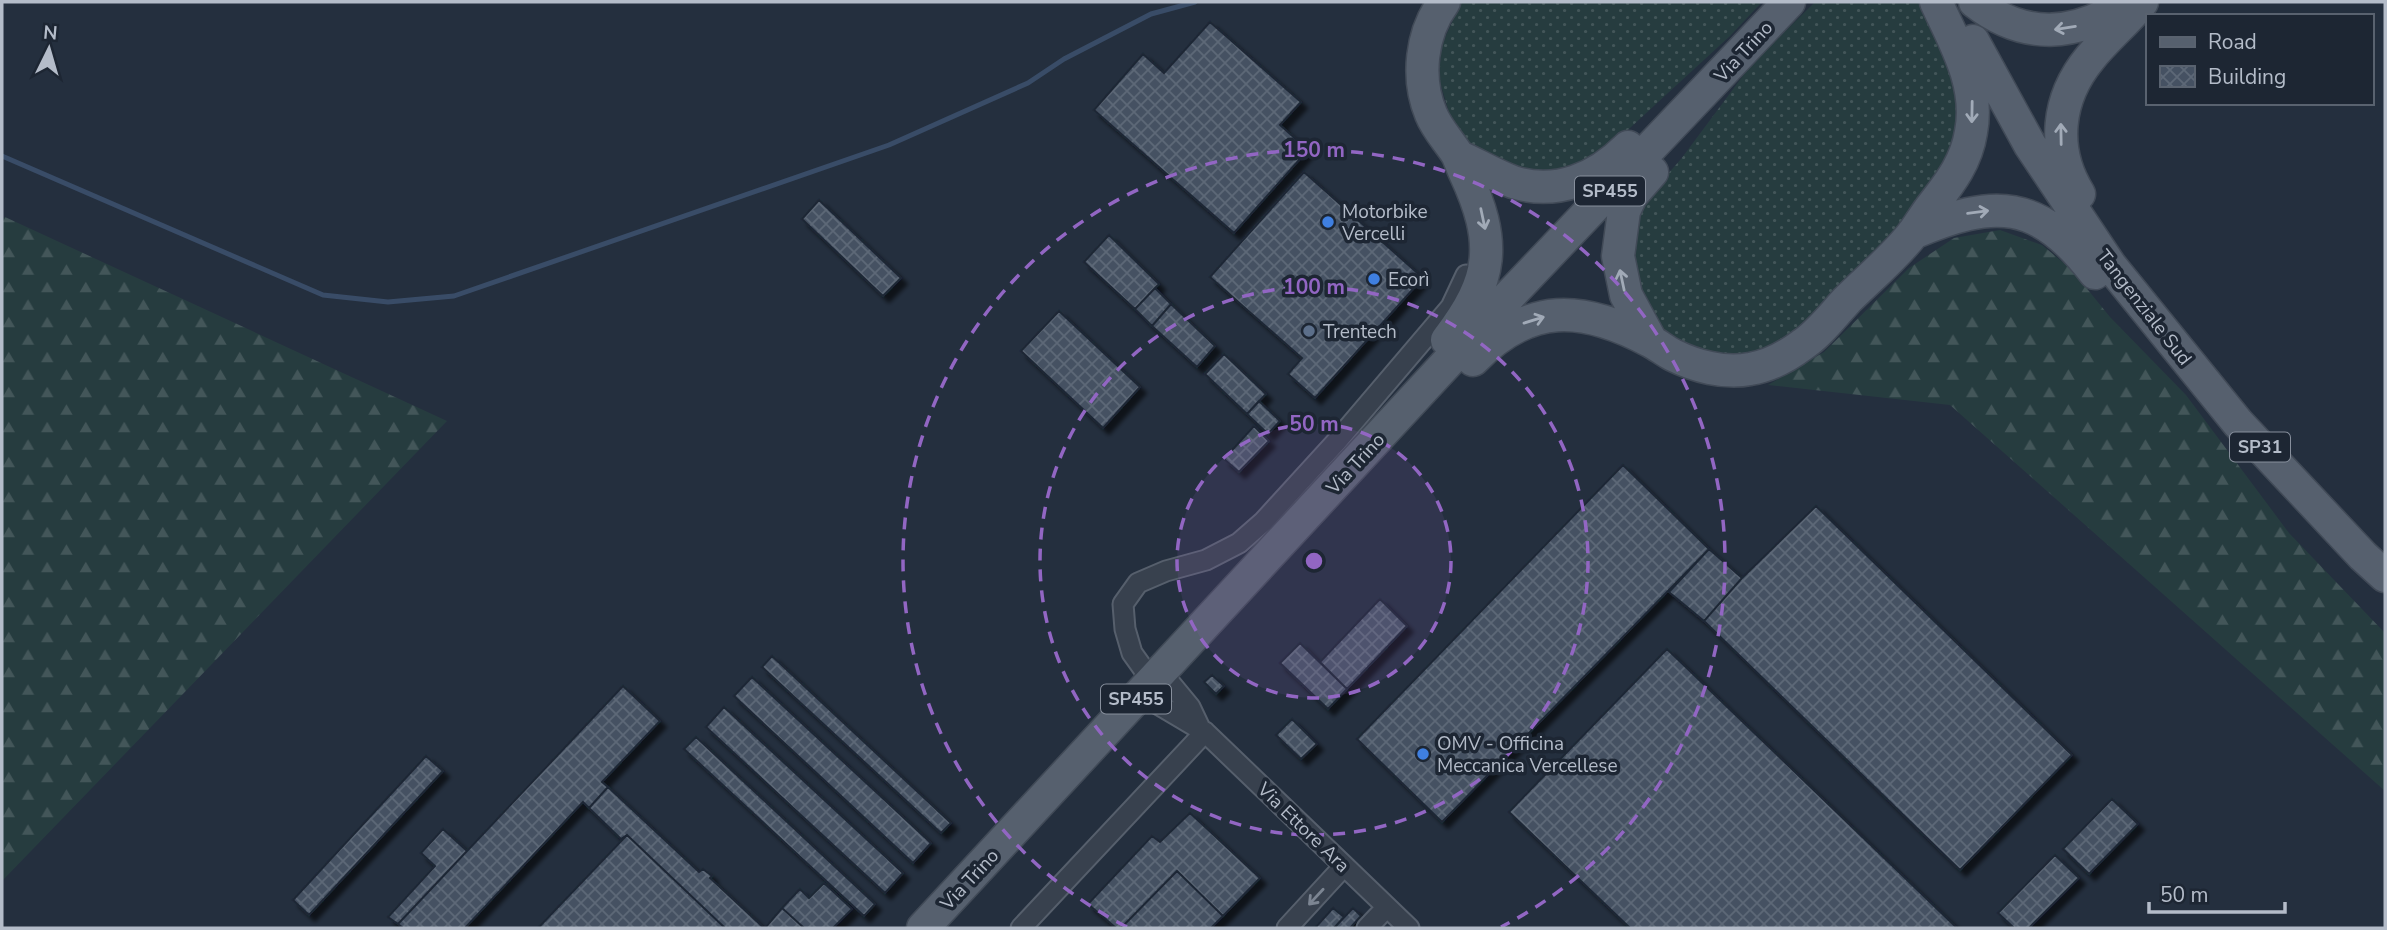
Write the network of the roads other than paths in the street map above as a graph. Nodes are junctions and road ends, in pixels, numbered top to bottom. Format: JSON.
{"nodes":[{"id":1,"x":1444,"y":2,"type":"edge"},
{"id":2,"x":1789,"y":2,"type":"edge"},
{"id":3,"x":1936,"y":2,"type":"edge"},
{"id":4,"x":1954,"y":2,"type":"edge"},
{"id":5,"x":1975,"y":2,"type":"edge"},
{"id":6,"x":2127,"y":2,"type":"edge"},
{"id":7,"x":2142,"y":2,"type":"edge"},
{"id":8,"x":1710,"y":87,"type":"junction"},
{"id":9,"x":1458,"y":156,"type":"junction"},
{"id":10,"x":1913,"y":233,"type":"junction"},
{"id":11,"x":2110,"y":265,"type":"junction"},
{"id":12,"x":1466,"y":275,"type":"dead end"},
{"id":13,"x":2146,"y":310,"type":"junction"},
{"id":14,"x":1651,"y":341,"type":"junction"},
{"id":15,"x":1349,"y":469,"type":"junction"},
{"id":16,"x":2385,"y":576,"type":"edge"},
{"id":17,"x":1152,"y":681,"type":"junction"},
{"id":18,"x":1202,"y":729,"type":"junction"},
{"id":19,"x":1344,"y":866,"type":"junction"},
{"id":20,"x":1387,"y":907,"type":"junction"},
{"id":21,"x":923,"y":928,"type":"edge"},
{"id":22,"x":1021,"y":928,"type":"edge"},
{"id":23,"x":1287,"y":928,"type":"edge"},
{"id":24,"x":1367,"y":928,"type":"edge"},
{"id":25,"x":1409,"y":928,"type":"edge"}],
"edges":[{"from":1,"to":9,"type":"main road"},
{"from":2,"to":8,"type":"main road","name":"Via Trino","number":"SP455"},
{"from":3,"to":10,"type":"main road","one_way":true},
{"from":4,"to":11,"type":"main road","name":"Tangenziale Sud","number":"SP31"},
{"from":6,"to":5,"type":"main road","one_way":true},
{"from":11,"to":7,"type":"main road","one_way":true},
{"from":8,"to":9,"type":"main road"},
{"from":14,"to":8,"type":"main road","one_way":true},
{"from":8,"to":15,"type":"main road","name":"Via Trino","number":"SP455"},
{"from":9,"to":15,"type":"main road","one_way":true},
{"from":10,"to":13,"type":"main road","one_way":true},
{"from":10,"to":14,"type":"main road"},
{"from":11,"to":13,"type":"main road","name":"Tangenziale Sud","number":"SP31"},
{"from":12,"to":17,"type":"street"},
{"from":13,"to":16,"type":"main road","name":"Tangenziale Sud","number":"SP31"},
{"from":15,"to":14,"type":"main road","one_way":true},
{"from":15,"to":17,"type":"main road","name":"Via Trino","number":"SP455"},
{"from":17,"to":18,"type":"street","name":"Via Ettore Ara"},
{"from":17,"to":21,"type":"main road","name":"Via Trino","number":"SP455"},
{"from":18,"to":19,"type":"street","name":"Via Ettore Ara"},
{"from":18,"to":22,"type":"street"},
{"from":19,"to":20,"type":"street","name":"Via Ettore Ara"},
{"from":19,"to":23,"type":"street","one_way":true},
{"from":20,"to":24,"type":"street"},
{"from":20,"to":25,"type":"street","name":"Via Ettore Ara"}]}
